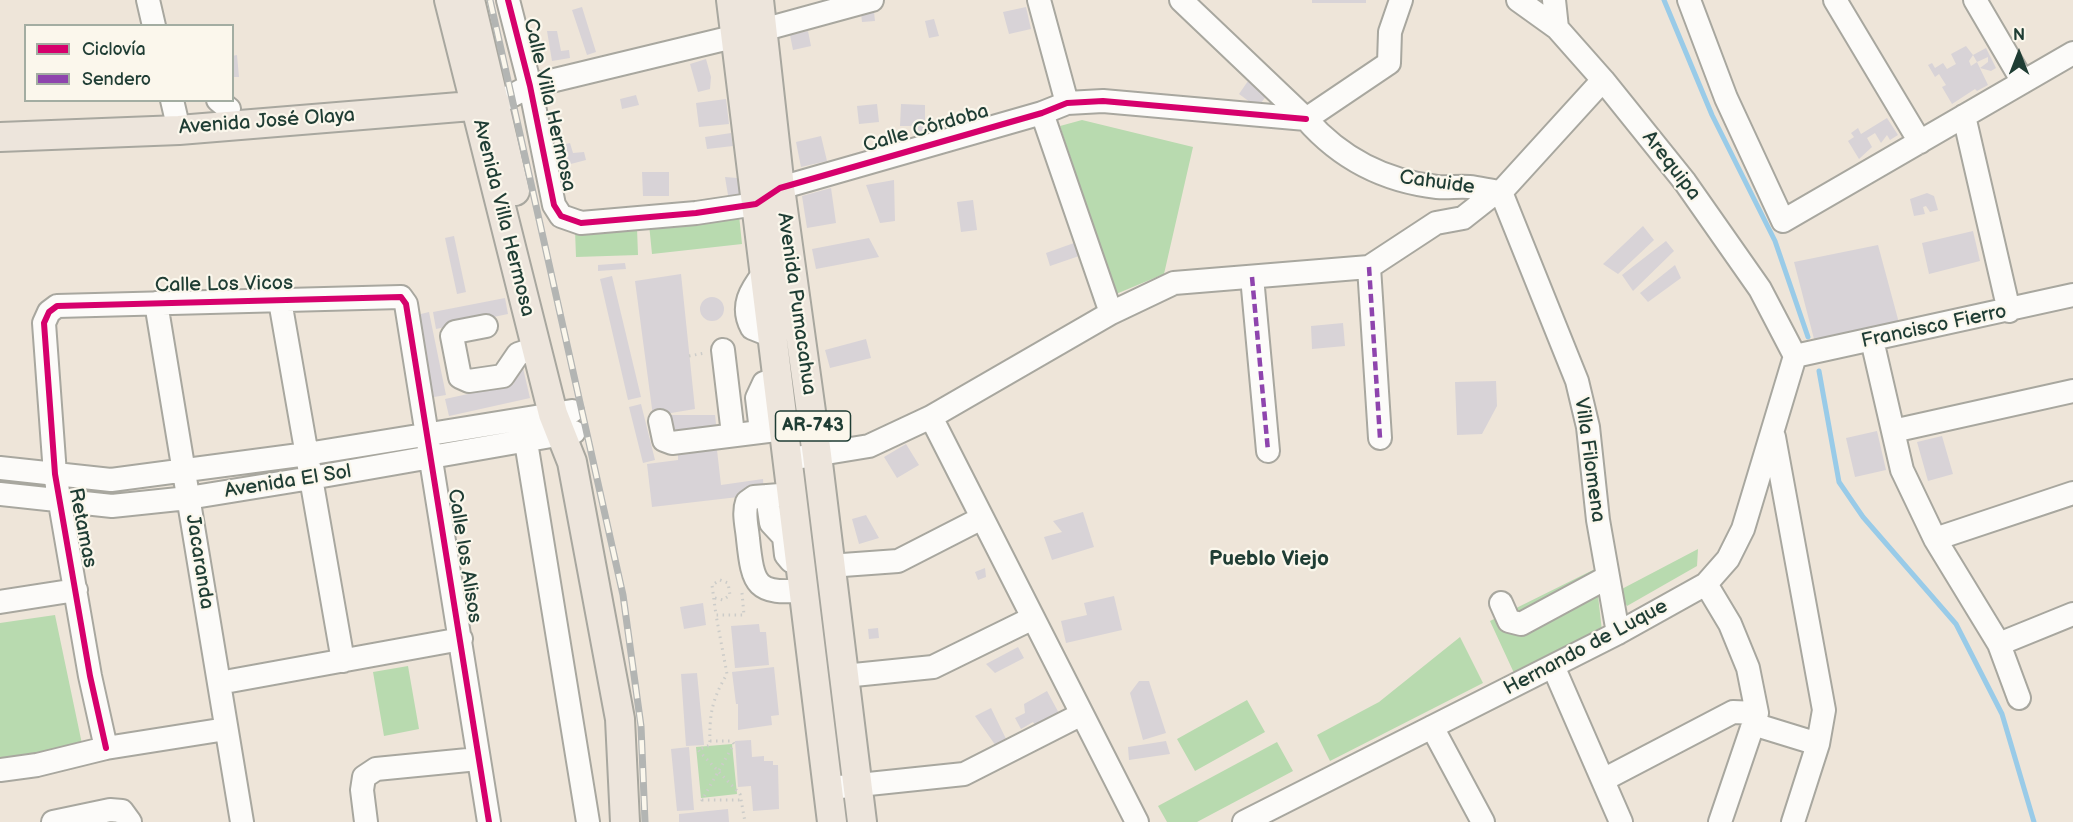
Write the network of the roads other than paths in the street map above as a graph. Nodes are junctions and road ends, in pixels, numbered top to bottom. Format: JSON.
{"nodes":[{"id":1,"x":148,"y":0,"type":"edge"},
{"id":2,"x":449,"y":0,"type":"edge"},
{"id":3,"x":470,"y":0,"type":"edge"},
{"id":4,"x":508,"y":0,"type":"edge"},
{"id":5,"x":731,"y":0,"type":"edge"},
{"id":6,"x":759,"y":0,"type":"edge"},
{"id":7,"x":872,"y":0,"type":"edge"},
{"id":8,"x":1039,"y":0,"type":"edge"},
{"id":9,"x":1181,"y":0,"type":"edge"},
{"id":10,"x":1401,"y":0,"type":"edge"},
{"id":11,"x":1518,"y":0,"type":"edge"},
{"id":12,"x":1554,"y":0,"type":"edge"},
{"id":13,"x":1689,"y":0,"type":"edge"},
{"id":14,"x":1835,"y":0,"type":"edge"},
{"id":15,"x":1975,"y":0,"type":"edge"},
{"id":16,"x":154,"y":24,"type":"edge"},
{"id":17,"x":1557,"y":28,"type":"junction"},
{"id":18,"x":749,"y":33,"type":"junction"},
{"id":19,"x":2073,"y":53,"type":"edge"},
{"id":20,"x":1603,"y":80,"type":"junction"},
{"id":21,"x":2023,"y":82,"type":"junction"},
{"id":22,"x":530,"y":86,"type":"junction"},
{"id":23,"x":483,"y":96,"type":"junction"},
{"id":24,"x":1068,"y":103,"type":"junction"},
{"id":25,"x":235,"y":110,"type":"edge"},
{"id":26,"x":1041,"y":113,"type":"junction"},
{"id":27,"x":176,"y":114,"type":"edge"},
{"id":28,"x":1964,"y":116,"type":"junction"},
{"id":29,"x":1306,"y":118,"type":"junction"},
{"id":30,"x":0,"y":121,"type":"edge"},
{"id":31,"x":0,"y":137,"type":"edge"},
{"id":32,"x":1920,"y":142,"type":"junction"},
{"id":33,"x":780,"y":188,"type":"junction"},
{"id":34,"x":1498,"y":192,"type":"junction"},
{"id":35,"x":756,"y":204,"type":"junction"},
{"id":36,"x":561,"y":216,"type":"joint"},
{"id":37,"x":1369,"y":267,"type":"junction"},
{"id":38,"x":1252,"y":277,"type":"junction"},
{"id":39,"x":2073,"y":295,"type":"edge"},
{"id":40,"x":401,"y":297,"type":"joint"},
{"id":41,"x":280,"y":302,"type":"junction"},
{"id":42,"x":156,"y":303,"type":"junction"},
{"id":43,"x":2008,"y":311,"type":"junction"},
{"id":44,"x":49,"y":312,"type":"joint"},
{"id":45,"x":1111,"y":313,"type":"junction"},
{"id":46,"x":486,"y":326,"type":"dead end"},
{"id":47,"x":1872,"y":340,"type":"junction"},
{"id":48,"x":536,"y":348,"type":"junction"},
{"id":49,"x":723,"y":350,"type":"dead end"},
{"id":50,"x":1795,"y":356,"type":"junction"},
{"id":51,"x":806,"y":375,"type":"junction"},
{"id":52,"x":777,"y":379,"type":"junction"},
{"id":53,"x":2073,"y":391,"type":"edge"},
{"id":54,"x":931,"y":417,"type":"junction"},
{"id":55,"x":660,"y":421,"type":"dead end"},
{"id":56,"x":565,"y":423,"type":"junction"},
{"id":57,"x":772,"y":430,"type":"junction"},
{"id":58,"x":1893,"y":431,"type":"junction"},
{"id":59,"x":1773,"y":433,"type":"junction"},
{"id":60,"x":733,"y":434,"type":"junction"},
{"id":61,"x":428,"y":435,"type":"junction"},
{"id":62,"x":1380,"y":438,"type":"dead end"},
{"id":63,"x":526,"y":442,"type":"junction"},
{"id":64,"x":1268,"y":451,"type":"dead end"},
{"id":65,"x":307,"y":454,"type":"junction"},
{"id":66,"x":817,"y":455,"type":"junction"},
{"id":67,"x":432,"y":458,"type":"junction"},
{"id":68,"x":789,"y":458,"type":"junction"},
{"id":69,"x":0,"y":468,"type":"edge"},
{"id":70,"x":184,"y":472,"type":"junction"},
{"id":71,"x":55,"y":474,"type":"junction"},
{"id":72,"x":311,"y":478,"type":"junction"},
{"id":73,"x":2073,"y":493,"type":"edge"},
{"id":74,"x":0,"y":494,"type":"edge"},
{"id":75,"x":780,"y":495,"type":"junction"},
{"id":76,"x":188,"y":498,"type":"junction"},
{"id":77,"x":60,"y":501,"type":"junction"},
{"id":78,"x":982,"y":518,"type":"junction"},
{"id":79,"x":1935,"y":539,"type":"junction"},
{"id":80,"x":812,"y":574,"type":"junction"},
{"id":81,"x":1608,"y":577,"type":"junction"},
{"id":82,"x":1706,"y":584,"type":"junction"},
{"id":83,"x":76,"y":590,"type":"junction"},
{"id":84,"x":0,"y":602,"type":"edge"},
{"id":85,"x":1501,"y":603,"type":"dead end"},
{"id":86,"x":2073,"y":614,"type":"edge"},
{"id":87,"x":1033,"y":618,"type":"junction"},
{"id":88,"x":1618,"y":633,"type":"junction"},
{"id":89,"x":461,"y":639,"type":"junction"},
{"id":90,"x":1999,"y":644,"type":"junction"},
{"id":91,"x":343,"y":661,"type":"junction"},
{"id":92,"x":1553,"y":666,"type":"junction"},
{"id":93,"x":844,"y":676,"type":"junction"},
{"id":94,"x":219,"y":683,"type":"junction"},
{"id":95,"x":2019,"y":698,"type":"dead end"},
{"id":96,"x":1082,"y":714,"type":"junction"},
{"id":97,"x":1755,"y":718,"type":"junction"},
{"id":98,"x":1432,"y":727,"type":"junction"},
{"id":99,"x":226,"y":729,"type":"junction"},
{"id":100,"x":1818,"y":744,"type":"junction"},
{"id":101,"x":106,"y":748,"type":"junction"},
{"id":102,"x":478,"y":759,"type":"junction"},
{"id":103,"x":0,"y":770,"type":"edge"},
{"id":104,"x":1603,"y":780,"type":"junction"},
{"id":105,"x":857,"y":785,"type":"junction"},
{"id":106,"x":827,"y":788,"type":"junction"},
{"id":107,"x":1253,"y":820,"type":"edge"},
{"id":108,"x":53,"y":822,"type":"edge"},
{"id":109,"x":130,"y":822,"type":"edge"},
{"id":110,"x":242,"y":822,"type":"edge"},
{"id":111,"x":366,"y":822,"type":"edge"},
{"id":112,"x":489,"y":822,"type":"edge"},
{"id":113,"x":588,"y":822,"type":"edge"},
{"id":114,"x":625,"y":822,"type":"edge"},
{"id":115,"x":832,"y":822,"type":"edge"},
{"id":116,"x":862,"y":822,"type":"edge"},
{"id":117,"x":1137,"y":822,"type":"edge"},
{"id":118,"x":1483,"y":822,"type":"edge"},
{"id":119,"x":1622,"y":822,"type":"edge"},
{"id":120,"x":1720,"y":822,"type":"edge"},
{"id":121,"x":1793,"y":822,"type":"edge"}],
"edges":[{"from":1,"to":16,"type":"street"},
{"from":2,"to":23,"type":"main road","name":"Avenida Villa Hermosa"},
{"from":3,"to":23,"type":"main road","name":"Avenida Villa Hermosa"},
{"from":4,"to":22,"type":"street","name":"Calle Villa Hermosa"},
{"from":5,"to":18,"type":"main road","name":"Avenida Pumacahua","number":"AR-743"},
{"from":6,"to":18,"type":"main road","name":"Avenida Pumacahua","number":"AR-743"},
{"from":7,"to":18,"type":"street","name":"Avenida José Olaya"},
{"from":8,"to":24,"type":"street"},
{"from":9,"to":29,"type":"street","name":"Cahuide"},
{"from":10,"to":29,"type":"street"},
{"from":11,"to":17,"type":"street","name":"Arequipa"},
{"from":12,"to":17,"type":"street"},
{"from":13,"to":32,"type":"street"},
{"from":14,"to":32,"type":"street"},
{"from":15,"to":21,"type":"street"},
{"from":17,"to":20,"type":"street","name":"Arequipa"},
{"from":18,"to":22,"type":"street","name":"Avenida José Olaya"},
{"from":18,"to":33,"type":"main road","name":"Avenida Pumacahua","number":"AR-743"},
{"from":18,"to":35,"type":"main road","name":"Avenida Pumacahua","number":"AR-743"},
{"from":19,"to":21,"type":"street"},
{"from":20,"to":34,"type":"street","name":"Cahuide"},
{"from":20,"to":50,"type":"street","name":"Arequipa"},
{"from":21,"to":28,"type":"street"},
{"from":22,"to":23,"type":"street","name":"Avenida José Olaya"},
{"from":22,"to":36,"type":"street","name":"Calle Villa Hermosa"},
{"from":23,"to":25,"type":"main road","name":"Avenida José Olaya"},
{"from":23,"to":48,"type":"main road","name":"Avenida Villa Hermosa"},
{"from":23,"to":56,"type":"main road","name":"Avenida Villa Hermosa"},
{"from":24,"to":26,"type":"street","name":"Calle Córdoba"},
{"from":24,"to":29,"type":"street","name":"Calle Córdoba"},
{"from":25,"to":27,"type":"main road","name":"Avenida José Olaya"},
{"from":26,"to":33,"type":"street","name":"Calle Córdoba"},
{"from":26,"to":45,"type":"street"},
{"from":27,"to":30,"type":"main road","name":"Avenida José Olaya"},
{"from":27,"to":31,"type":"main road","name":"Avenida José Olaya"},
{"from":28,"to":32,"type":"street"},
{"from":28,"to":43,"type":"street"},
{"from":29,"to":34,"type":"street","name":"Cahuide"},
{"from":33,"to":35,"type":"street","name":"Calle Córdoba"},
{"from":33,"to":51,"type":"main road","name":"Avenida Pumacahua","number":"AR-743"},
{"from":34,"to":37,"type":"street"},
{"from":34,"to":81,"type":"street","name":"Villa Filomena"},
{"from":35,"to":36,"type":"street","name":"Calle Córdoba"},
{"from":35,"to":52,"type":"main road","name":"Avenida Pumacahua","number":"AR-743"},
{"from":37,"to":38,"type":"street"},
{"from":37,"to":62,"type":"street"},
{"from":38,"to":45,"type":"street"},
{"from":38,"to":64,"type":"street"},
{"from":39,"to":43,"type":"street","name":"Francisco Fierro"},
{"from":40,"to":41,"type":"street","name":"Calle Los Vicos"},
{"from":40,"to":61,"type":"street","name":"Calle los Alisos"},
{"from":41,"to":42,"type":"street","name":"Calle Los Vicos"},
{"from":41,"to":65,"type":"street"},
{"from":42,"to":44,"type":"street","name":"Calle Los Vicos"},
{"from":42,"to":70,"type":"street","name":"Jacaranda"},
{"from":43,"to":47,"type":"street","name":"Francisco Fierro"},
{"from":44,"to":71,"type":"street","name":"Retamas"},
{"from":45,"to":54,"type":"street"},
{"from":46,"to":48,"type":"street"},
{"from":47,"to":50,"type":"street","name":"Francisco Fierro"},
{"from":47,"to":58,"type":"street"},
{"from":48,"to":56,"type":"main road","name":"Avenida Villa Hermosa"},
{"from":49,"to":60,"type":"street"},
{"from":50,"to":59,"type":"street","name":"Hernando de Luque"},
{"from":51,"to":52,"type":"main road"},
{"from":51,"to":66,"type":"main road","name":"Avenida Pumacahua","number":"AR-743"},
{"from":52,"to":57,"type":"main road","name":"Avenida Pumacahua","number":"AR-743"},
{"from":53,"to":58,"type":"street"},
{"from":54,"to":66,"type":"street"},
{"from":54,"to":78,"type":"street"},
{"from":55,"to":60,"type":"street"},
{"from":56,"to":61,"type":"street","name":"Avenida El Sol"},
{"from":56,"to":63,"type":"street","name":"Avenida El Sol"},
{"from":56,"to":114,"type":"main road"},
{"from":57,"to":60,"type":"street"},
{"from":57,"to":68,"type":"main road","name":"Avenida Pumacahua","number":"AR-743"},
{"from":58,"to":79,"type":"street"},
{"from":59,"to":82,"type":"street","name":"Hernando de Luque"},
{"from":59,"to":100,"type":"street"},
{"from":61,"to":65,"type":"street","name":"Avenida El Sol"},
{"from":61,"to":67,"type":"street","name":"Calle los Alisos"},
{"from":63,"to":67,"type":"street","name":"Avenida El Sol"},
{"from":63,"to":113,"type":"street"},
{"from":65,"to":70,"type":"street","name":"Avenida El Sol"},
{"from":65,"to":72,"type":"street"},
{"from":66,"to":68,"type":"street"},
{"from":66,"to":80,"type":"main road","name":"Avenida Pumacahua","number":"AR-743"},
{"from":67,"to":72,"type":"street","name":"Avenida El Sol"},
{"from":67,"to":89,"type":"street","name":"Calle los Alisos"},
{"from":68,"to":75,"type":"main road","name":"Avenida Pumacahua","number":"AR-743"},
{"from":69,"to":71,"type":"street","name":"Avenida El Sol"},
{"from":70,"to":71,"type":"street","name":"Avenida El Sol"},
{"from":70,"to":76,"type":"street","name":"Jacaranda"},
{"from":71,"to":77,"type":"street","name":"Retamas"},
{"from":72,"to":76,"type":"street","name":"Avenida El Sol"},
{"from":72,"to":91,"type":"street"},
{"from":73,"to":79,"type":"street"},
{"from":74,"to":77,"type":"street","name":"Avenida El Sol"},
{"from":75,"to":80,"type":"main road","name":"Avenida Pumacahua","number":"AR-743"},
{"from":75,"to":80,"type":"street"},
{"from":76,"to":77,"type":"street","name":"Avenida El Sol"},
{"from":76,"to":94,"type":"street","name":"Jacaranda"},
{"from":77,"to":83,"type":"street","name":"Retamas"},
{"from":78,"to":80,"type":"street"},
{"from":78,"to":87,"type":"street"},
{"from":79,"to":90,"type":"street"},
{"from":80,"to":93,"type":"main road","name":"Avenida Pumacahua","number":"AR-743"},
{"from":80,"to":106,"type":"main road","name":"Avenida Pumacahua","number":"AR-743"},
{"from":81,"to":85,"type":"street"},
{"from":81,"to":88,"type":"street","name":"Villa Filomena"},
{"from":82,"to":88,"type":"street","name":"Hernando de Luque"},
{"from":82,"to":97,"type":"street"},
{"from":83,"to":84,"type":"street"},
{"from":83,"to":101,"type":"street","name":"Retamas"},
{"from":86,"to":90,"type":"street"},
{"from":87,"to":93,"type":"street"},
{"from":87,"to":96,"type":"street"},
{"from":88,"to":92,"type":"street","name":"Hernando de Luque"},
{"from":89,"to":91,"type":"street"},
{"from":89,"to":102,"type":"street","name":"Calle los Alisos"},
{"from":90,"to":95,"type":"street"},
{"from":91,"to":94,"type":"street"},
{"from":92,"to":98,"type":"street","name":"Hernando de Luque"},
{"from":92,"to":104,"type":"street"},
{"from":93,"to":105,"type":"main road","name":"Avenida Pumacahua","number":"AR-743"},
{"from":94,"to":99,"type":"street","name":"Jacaranda"},
{"from":96,"to":105,"type":"street"},
{"from":96,"to":117,"type":"street"},
{"from":97,"to":100,"type":"street"},
{"from":97,"to":104,"type":"street"},
{"from":97,"to":120,"type":"street"},
{"from":98,"to":107,"type":"street","name":"Hernando de Luque"},
{"from":98,"to":118,"type":"street"},
{"from":99,"to":101,"type":"street"},
{"from":99,"to":110,"type":"street","name":"Jacaranda"},
{"from":100,"to":121,"type":"street"},
{"from":101,"to":103,"type":"street"},
{"from":102,"to":111,"type":"street"},
{"from":102,"to":112,"type":"street","name":"Calle los Alisos"},
{"from":104,"to":119,"type":"street"},
{"from":105,"to":106,"type":"street"},
{"from":105,"to":116,"type":"main road","name":"Avenida Pumacahua","number":"AR-743"},
{"from":106,"to":115,"type":"main road","name":"Avenida Pumacahua","number":"AR-743"},
{"from":108,"to":109,"type":"street"}]}
